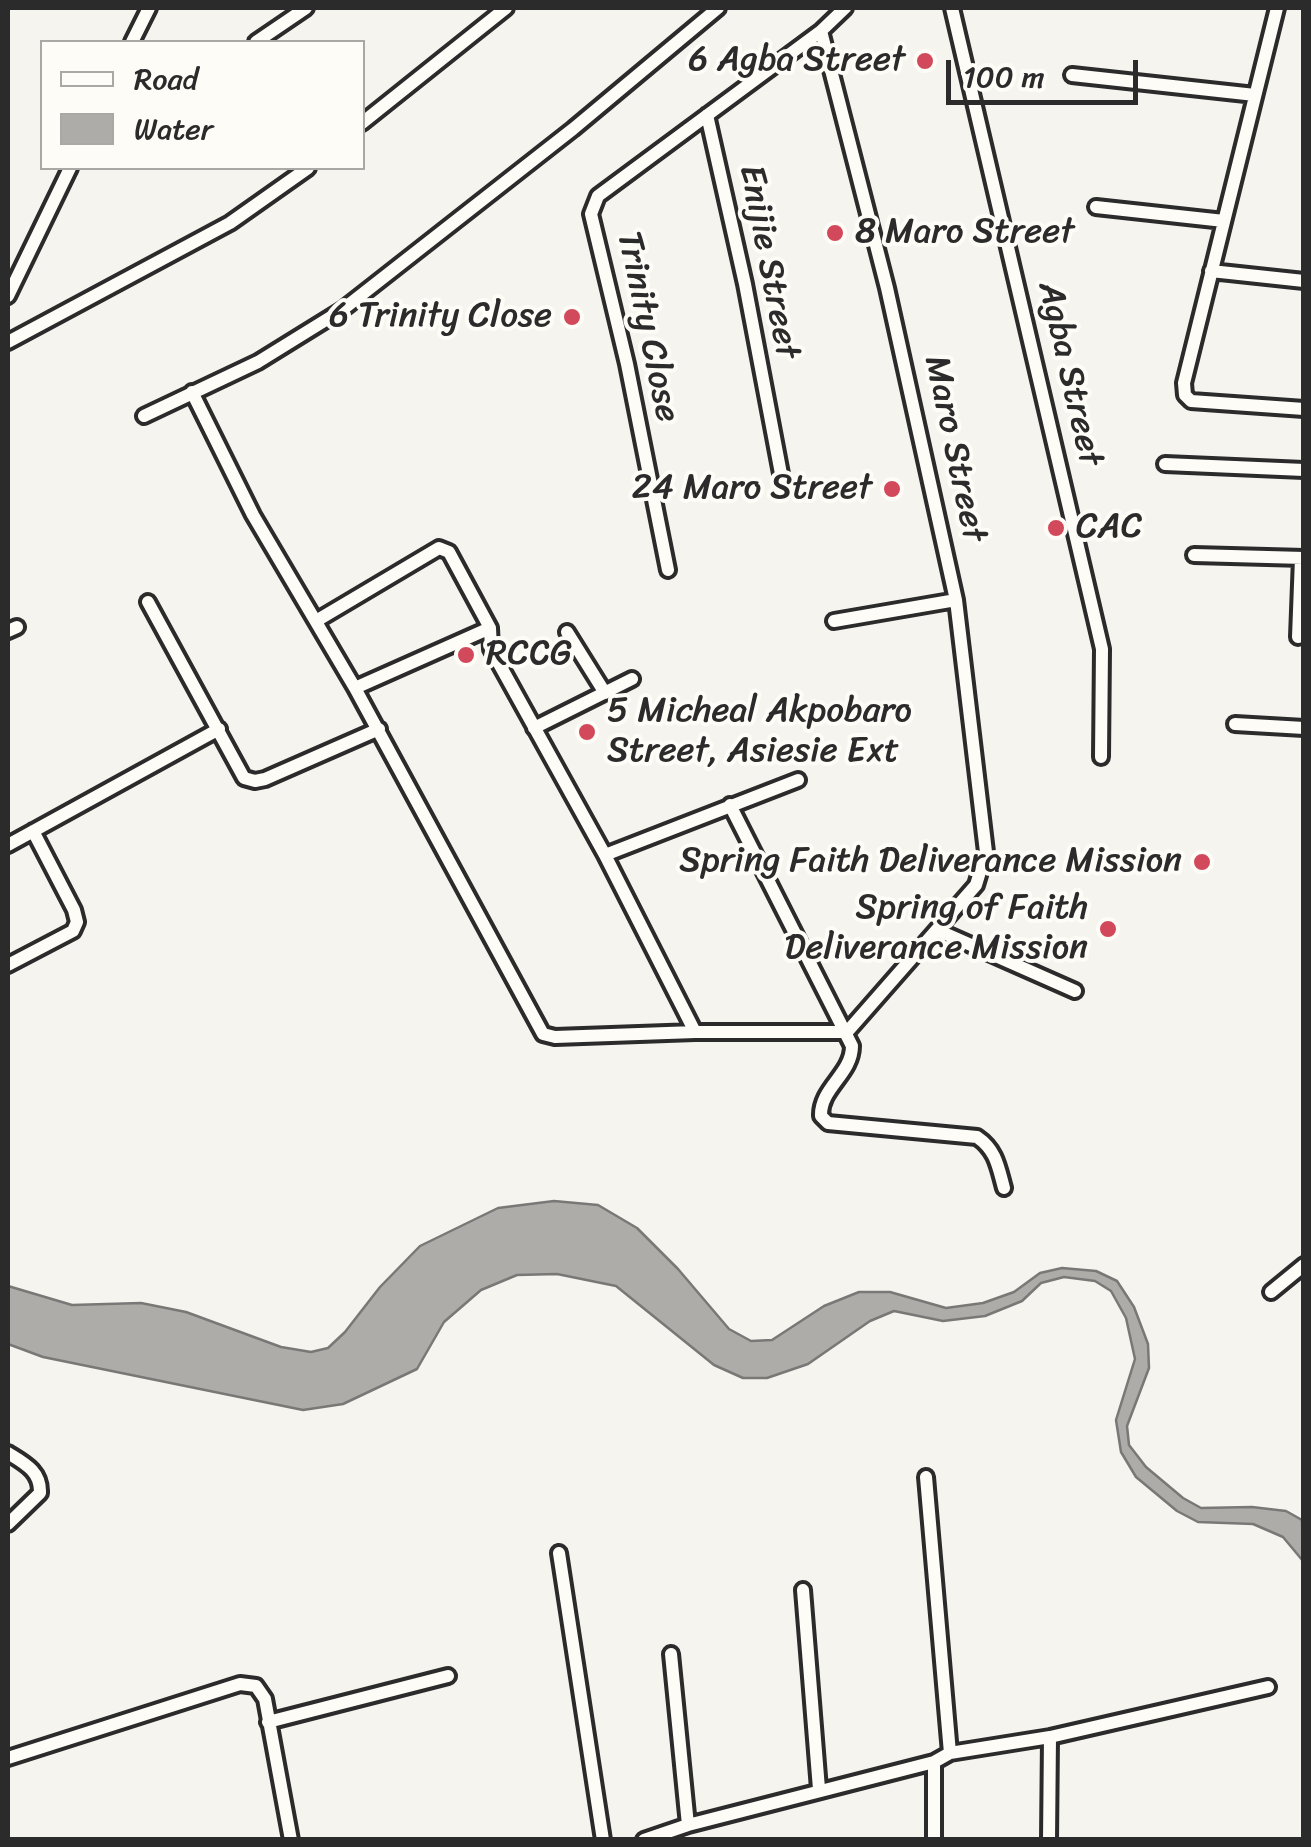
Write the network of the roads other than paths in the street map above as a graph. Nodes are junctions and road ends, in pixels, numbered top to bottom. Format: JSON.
{"nodes":[{"id":1,"x":149,"y":8,"type":"edge"},
{"id":2,"x":306,"y":8,"type":"edge"},
{"id":3,"x":506,"y":8,"type":"edge"},
{"id":4,"x":718,"y":8,"type":"edge"},
{"id":5,"x":845,"y":8,"type":"edge"},
{"id":6,"x":952,"y":8,"type":"edge"},
{"id":7,"x":1277,"y":8,"type":"edge"},
{"id":8,"x":821,"y":31,"type":"junction"},
{"id":9,"x":133,"y":40,"type":"edge"},
{"id":10,"x":259,"y":40,"type":"edge"},
{"id":11,"x":1072,"y":75,"type":"dead end"},
{"id":12,"x":1255,"y":95,"type":"junction"},
{"id":13,"x":706,"y":116,"type":"junction"},
{"id":14,"x":365,"y":122,"type":"edge"},
{"id":15,"x":69,"y":170,"type":"edge"},
{"id":16,"x":305,"y":170,"type":"edge"},
{"id":17,"x":1096,"y":206,"type":"dead end"},
{"id":18,"x":1224,"y":221,"type":"junction"},
{"id":19,"x":1212,"y":271,"type":"junction"},
{"id":20,"x":1304,"y":281,"type":"edge"},
{"id":21,"x":8,"y":296,"type":"edge"},
{"id":22,"x":8,"y":342,"type":"edge"},
{"id":23,"x":192,"y":392,"type":"junction"},
{"id":24,"x":1304,"y":408,"type":"edge"},
{"id":25,"x":144,"y":416,"type":"dead end"},
{"id":26,"x":1165,"y":464,"type":"dead end"},
{"id":27,"x":1304,"y":470,"type":"edge"},
{"id":28,"x":782,"y":479,"type":"dead end"},
{"id":29,"x":1194,"y":554,"type":"dead end"},
{"id":30,"x":1302,"y":558,"type":"edge"},
{"id":31,"x":668,"y":570,"type":"dead end"},
{"id":32,"x":956,"y":600,"type":"junction"},
{"id":33,"x":148,"y":602,"type":"dead end"},
{"id":34,"x":316,"y":621,"type":"junction"},
{"id":35,"x":834,"y":622,"type":"dead end"},
{"id":36,"x":490,"y":628,"type":"junction"},
{"id":37,"x":567,"y":632,"type":"dead end"},
{"id":38,"x":1298,"y":638,"type":"dead end"},
{"id":39,"x":632,"y":679,"type":"dead end"},
{"id":40,"x":356,"y":688,"type":"junction"},
{"id":41,"x":605,"y":692,"type":"junction"},
{"id":42,"x":1234,"y":724,"type":"dead end"},
{"id":43,"x":534,"y":728,"type":"junction"},
{"id":44,"x":1304,"y":728,"type":"edge"},
{"id":45,"x":219,"y":729,"type":"junction"},
{"id":46,"x":378,"y":730,"type":"junction"},
{"id":47,"x":1101,"y":758,"type":"dead end"},
{"id":48,"x":798,"y":780,"type":"dead end"},
{"id":49,"x":730,"y":805,"type":"junction"},
{"id":50,"x":33,"y":831,"type":"junction"},
{"id":51,"x":8,"y":845,"type":"edge"},
{"id":52,"x":605,"y":855,"type":"junction"},
{"id":53,"x":937,"y":930,"type":"junction"},
{"id":54,"x":8,"y":965,"type":"edge"},
{"id":55,"x":1075,"y":990,"type":"dead end"},
{"id":56,"x":695,"y":1032,"type":"junction"},
{"id":57,"x":847,"y":1032,"type":"junction"},
{"id":58,"x":1004,"y":1188,"type":"dead end"},
{"id":59,"x":1304,"y":1264,"type":"edge"},
{"id":60,"x":1271,"y":1292,"type":"dead end"},
{"id":61,"x":8,"y":1453,"type":"edge"},
{"id":62,"x":926,"y":1477,"type":"dead end"},
{"id":63,"x":8,"y":1524,"type":"edge"},
{"id":64,"x":559,"y":1553,"type":"dead end"},
{"id":65,"x":803,"y":1590,"type":"dead end"},
{"id":66,"x":670,"y":1654,"type":"dead end"},
{"id":67,"x":448,"y":1676,"type":"dead end"},
{"id":68,"x":1268,"y":1688,"type":"dead end"},
{"id":69,"x":268,"y":1722,"type":"junction"},
{"id":70,"x":1050,"y":1736,"type":"junction"},
{"id":71,"x":950,"y":1753,"type":"junction"},
{"id":72,"x":8,"y":1758,"type":"edge"},
{"id":73,"x":934,"y":1762,"type":"junction"},
{"id":74,"x":819,"y":1790,"type":"junction"},
{"id":75,"x":688,"y":1824,"type":"junction"},
{"id":76,"x":670,"y":1836,"type":"edge"},
{"id":77,"x":291,"y":1840,"type":"edge"},
{"id":78,"x":603,"y":1840,"type":"edge"},
{"id":79,"x":644,"y":1840,"type":"edge"},
{"id":80,"x":934,"y":1840,"type":"edge"},
{"id":81,"x":1049,"y":1840,"type":"edge"}],
"edges":[{"from":1,"to":9,"type":"street"},
{"from":2,"to":10,"type":"street"},
{"from":3,"to":14,"type":"street"},
{"from":4,"to":23,"type":"street"},
{"from":5,"to":8,"type":"street"},
{"from":6,"to":47,"type":"street","name":"Agba Street"},
{"from":7,"to":12,"type":"street"},
{"from":8,"to":13,"type":"street"},
{"from":8,"to":32,"type":"street","name":"Maro Street"},
{"from":11,"to":12,"type":"street"},
{"from":12,"to":18,"type":"street"},
{"from":13,"to":28,"type":"street","name":"Enijie Street"},
{"from":13,"to":31,"type":"street","name":"Trinity Close"},
{"from":15,"to":21,"type":"street"},
{"from":16,"to":22,"type":"street"},
{"from":17,"to":18,"type":"street"},
{"from":18,"to":19,"type":"street"},
{"from":19,"to":20,"type":"street"},
{"from":19,"to":24,"type":"street"},
{"from":23,"to":25,"type":"street"},
{"from":23,"to":34,"type":"street"},
{"from":26,"to":27,"type":"street"},
{"from":29,"to":30,"type":"street"},
{"from":30,"to":38,"type":"street"},
{"from":32,"to":35,"type":"street"},
{"from":32,"to":53,"type":"street","name":"Maro Street"},
{"from":33,"to":45,"type":"street"},
{"from":34,"to":36,"type":"street"},
{"from":34,"to":40,"type":"street"},
{"from":36,"to":40,"type":"street"},
{"from":36,"to":43,"type":"street"},
{"from":37,"to":41,"type":"street"},
{"from":39,"to":41,"type":"street"},
{"from":40,"to":46,"type":"street"},
{"from":41,"to":43,"type":"street"},
{"from":42,"to":44,"type":"street"},
{"from":43,"to":52,"type":"street"},
{"from":45,"to":46,"type":"street"},
{"from":45,"to":50,"type":"street"},
{"from":46,"to":56,"type":"street"},
{"from":48,"to":49,"type":"street"},
{"from":49,"to":52,"type":"street"},
{"from":49,"to":57,"type":"street"},
{"from":50,"to":51,"type":"street"},
{"from":50,"to":54,"type":"street"},
{"from":52,"to":56,"type":"street"},
{"from":53,"to":55,"type":"street"},
{"from":53,"to":57,"type":"street"},
{"from":56,"to":57,"type":"street"},
{"from":57,"to":58,"type":"street"},
{"from":59,"to":60,"type":"street"},
{"from":61,"to":63,"type":"street"},
{"from":62,"to":71,"type":"street"},
{"from":64,"to":78,"type":"street"},
{"from":65,"to":74,"type":"street"},
{"from":66,"to":75,"type":"street"},
{"from":67,"to":69,"type":"street"},
{"from":68,"to":70,"type":"street"},
{"from":69,"to":72,"type":"street"},
{"from":69,"to":77,"type":"street"},
{"from":70,"to":71,"type":"street"},
{"from":70,"to":81,"type":"street"},
{"from":71,"to":73,"type":"street"},
{"from":73,"to":74,"type":"street"},
{"from":73,"to":80,"type":"street"},
{"from":74,"to":75,"type":"street"},
{"from":75,"to":76,"type":"street"},
{"from":76,"to":79,"type":"street"}]}
